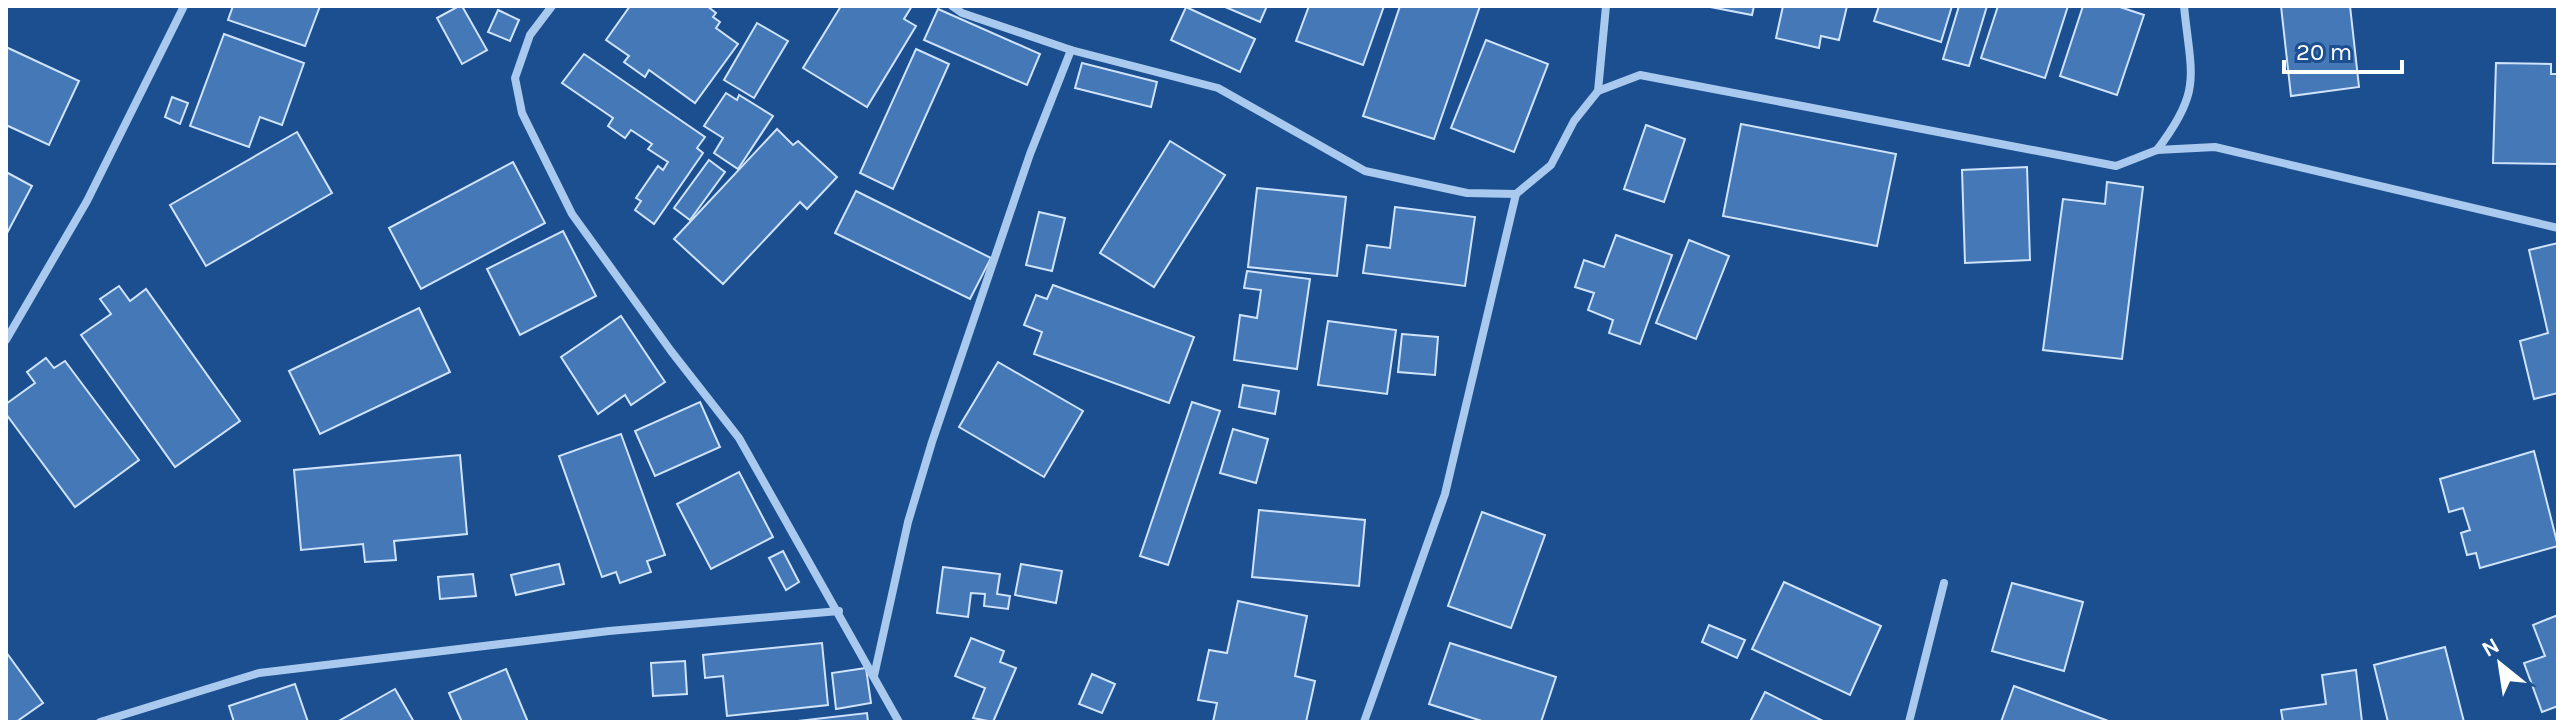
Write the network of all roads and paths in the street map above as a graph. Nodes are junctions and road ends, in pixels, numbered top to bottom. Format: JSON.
{"nodes":[{"id":1,"x":184,"y":6,"type":"edge"},
{"id":2,"x":552,"y":6,"type":"edge"},
{"id":3,"x":952,"y":6,"type":"edge"},
{"id":4,"x":1606,"y":6,"type":"edge"},
{"id":5,"x":2184,"y":6,"type":"edge"},
{"id":6,"x":964,"y":10,"type":"edge"},
{"id":7,"x":1071,"y":50,"type":"junction"},
{"id":8,"x":1598,"y":91,"type":"junction"},
{"id":9,"x":2157,"y":150,"type":"junction"},
{"id":10,"x":1516,"y":194,"type":"junction"},
{"id":11,"x":2558,"y":228,"type":"edge"},
{"id":12,"x":6,"y":340,"type":"edge"},
{"id":13,"x":1944,"y":583,"type":"dead end"},
{"id":14,"x":839,"y":611,"type":"junction"},
{"id":15,"x":874,"y":676,"type":"junction"},
{"id":16,"x":100,"y":722,"type":"edge"},
{"id":17,"x":899,"y":722,"type":"edge"},
{"id":18,"x":1364,"y":722,"type":"edge"},
{"id":19,"x":1909,"y":722,"type":"edge"}],
"edges":[{"from":1,"to":12,"type":"street"},
{"from":2,"to":14,"type":"street"},
{"from":3,"to":6,"type":"street"},
{"from":4,"to":8,"type":"street"},
{"from":5,"to":9,"type":"street"},
{"from":6,"to":7,"type":"street"},
{"from":7,"to":10,"type":"street"},
{"from":7,"to":15,"type":"street"},
{"from":8,"to":9,"type":"street"},
{"from":8,"to":10,"type":"street"},
{"from":9,"to":11,"type":"street"},
{"from":10,"to":18,"type":"street"},
{"from":13,"to":19,"type":"street"},
{"from":14,"to":15,"type":"street"},
{"from":14,"to":16,"type":"street"},
{"from":15,"to":17,"type":"street"}]}
